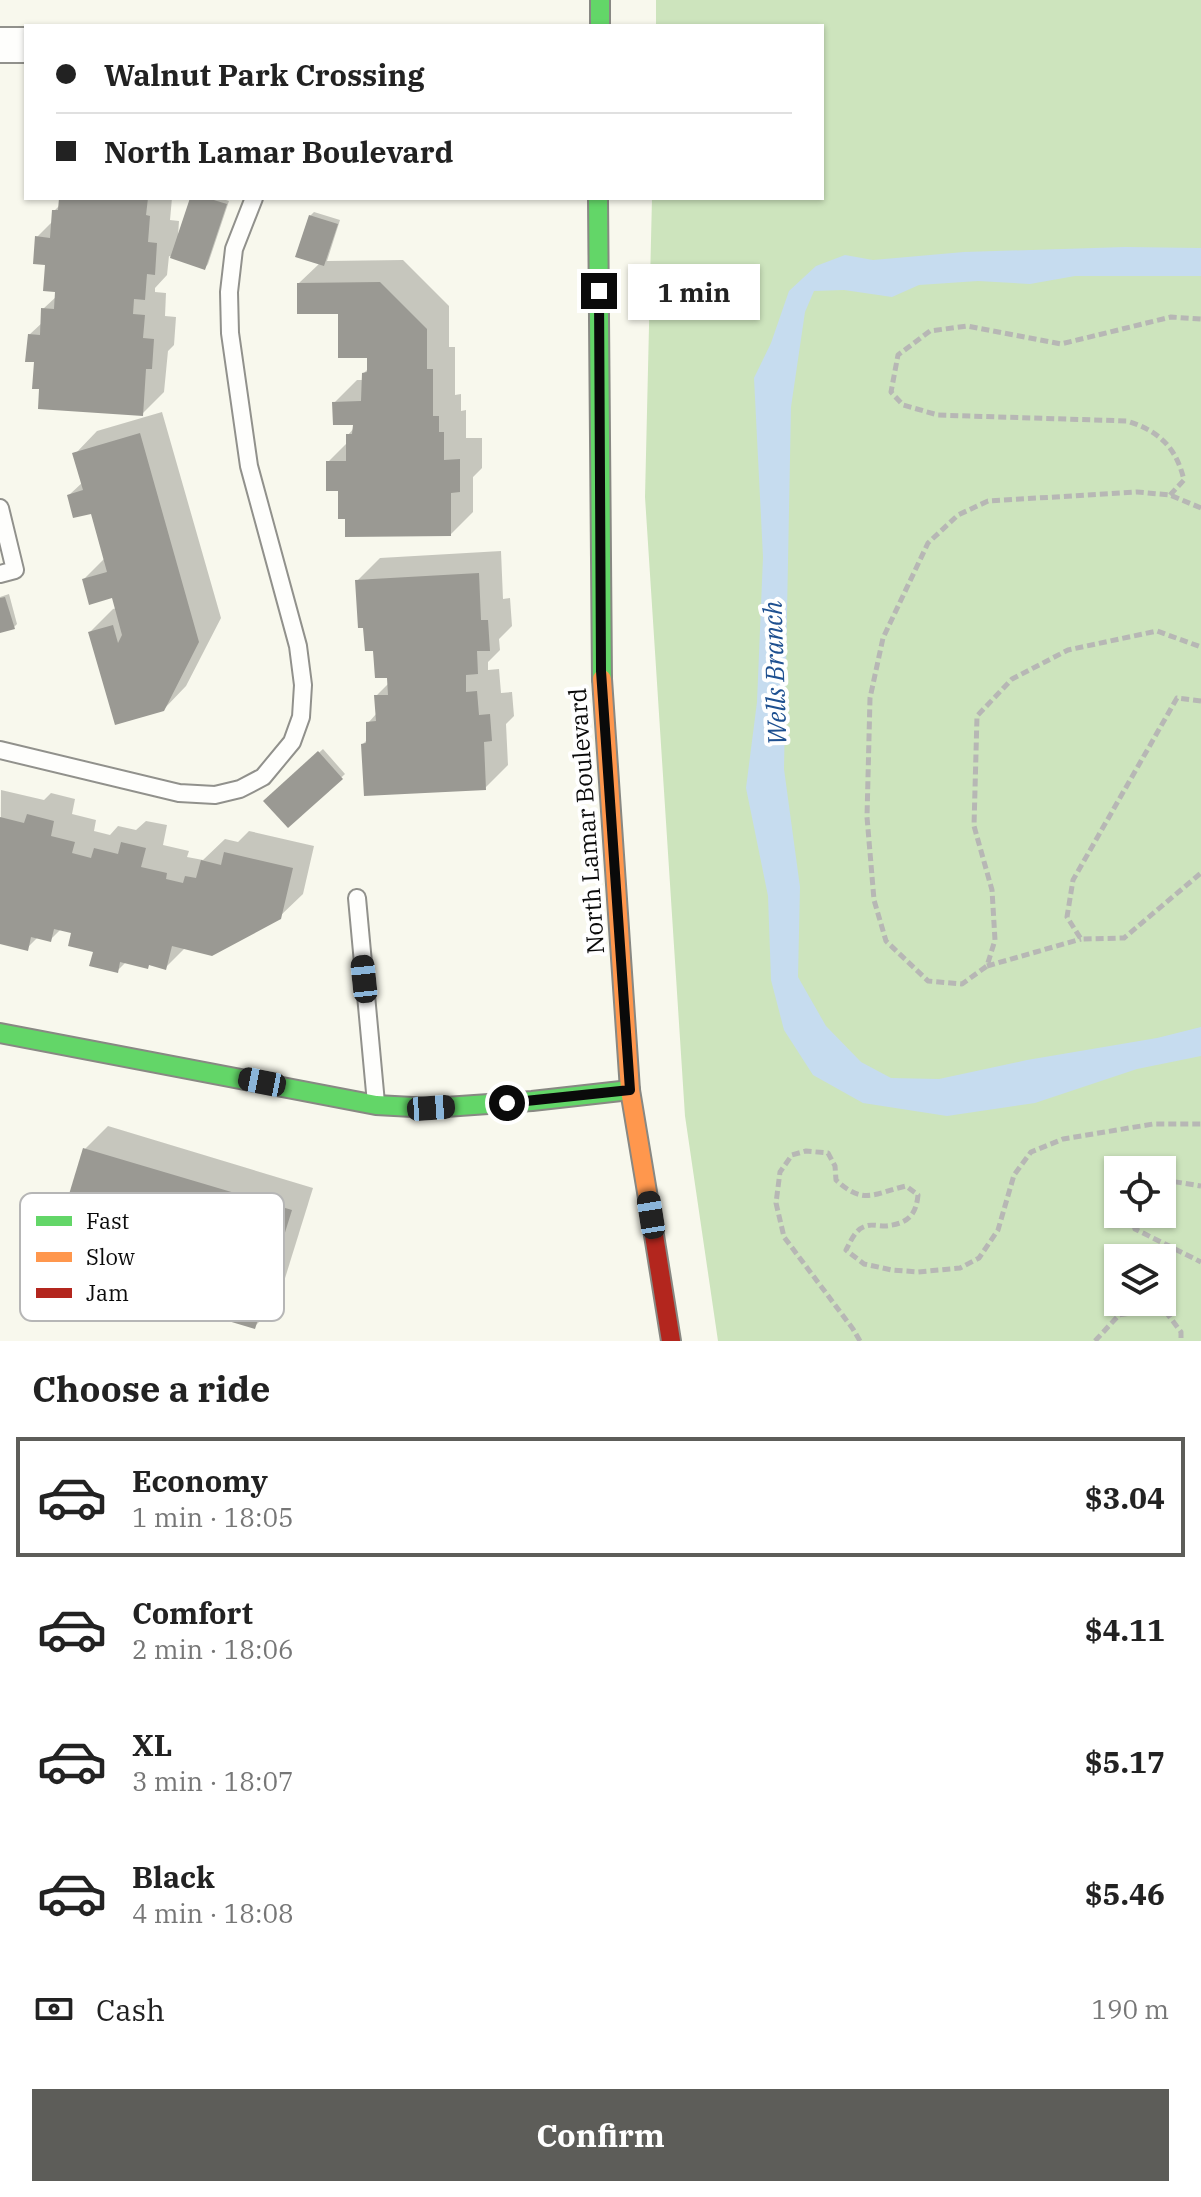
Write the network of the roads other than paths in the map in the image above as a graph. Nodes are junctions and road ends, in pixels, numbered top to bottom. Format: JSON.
{"nodes":[{"id":1,"x":600,"y":0,"type":"edge"},
{"id":2,"x":600,"y":24,"type":"edge"},
{"id":3,"x":0,"y":45,"type":"edge"},
{"id":4,"x":24,"y":45,"type":"edge"},
{"id":5,"x":253,"y":200,"type":"edge"},
{"id":6,"x":598,"y":200,"type":"edge"},
{"id":7,"x":0,"y":508,"type":"edge"},
{"id":8,"x":0,"y":574,"type":"edge"},
{"id":9,"x":0,"y":750,"type":"edge"},
{"id":10,"x":357,"y":898,"type":"dead end"},
{"id":11,"x":0,"y":1033,"type":"edge"},
{"id":12,"x":630,"y":1090,"type":"junction"},
{"id":13,"x":376,"y":1105,"type":"junction"},
{"id":14,"x":671,"y":1341,"type":"edge"}],
"edges":[{"from":1,"to":2,"type":"main road"},
{"from":3,"to":4,"type":"street"},
{"from":5,"to":9,"type":"lane"},
{"from":6,"to":12,"type":"main road","name":"North Lamar Boulevard"},
{"from":7,"to":8,"type":"lane"},
{"from":10,"to":13,"type":"lane"},
{"from":11,"to":13,"type":"main road"},
{"from":12,"to":13,"type":"main road"},
{"from":12,"to":14,"type":"main road","name":"North Lamar Boulevard"}]}
